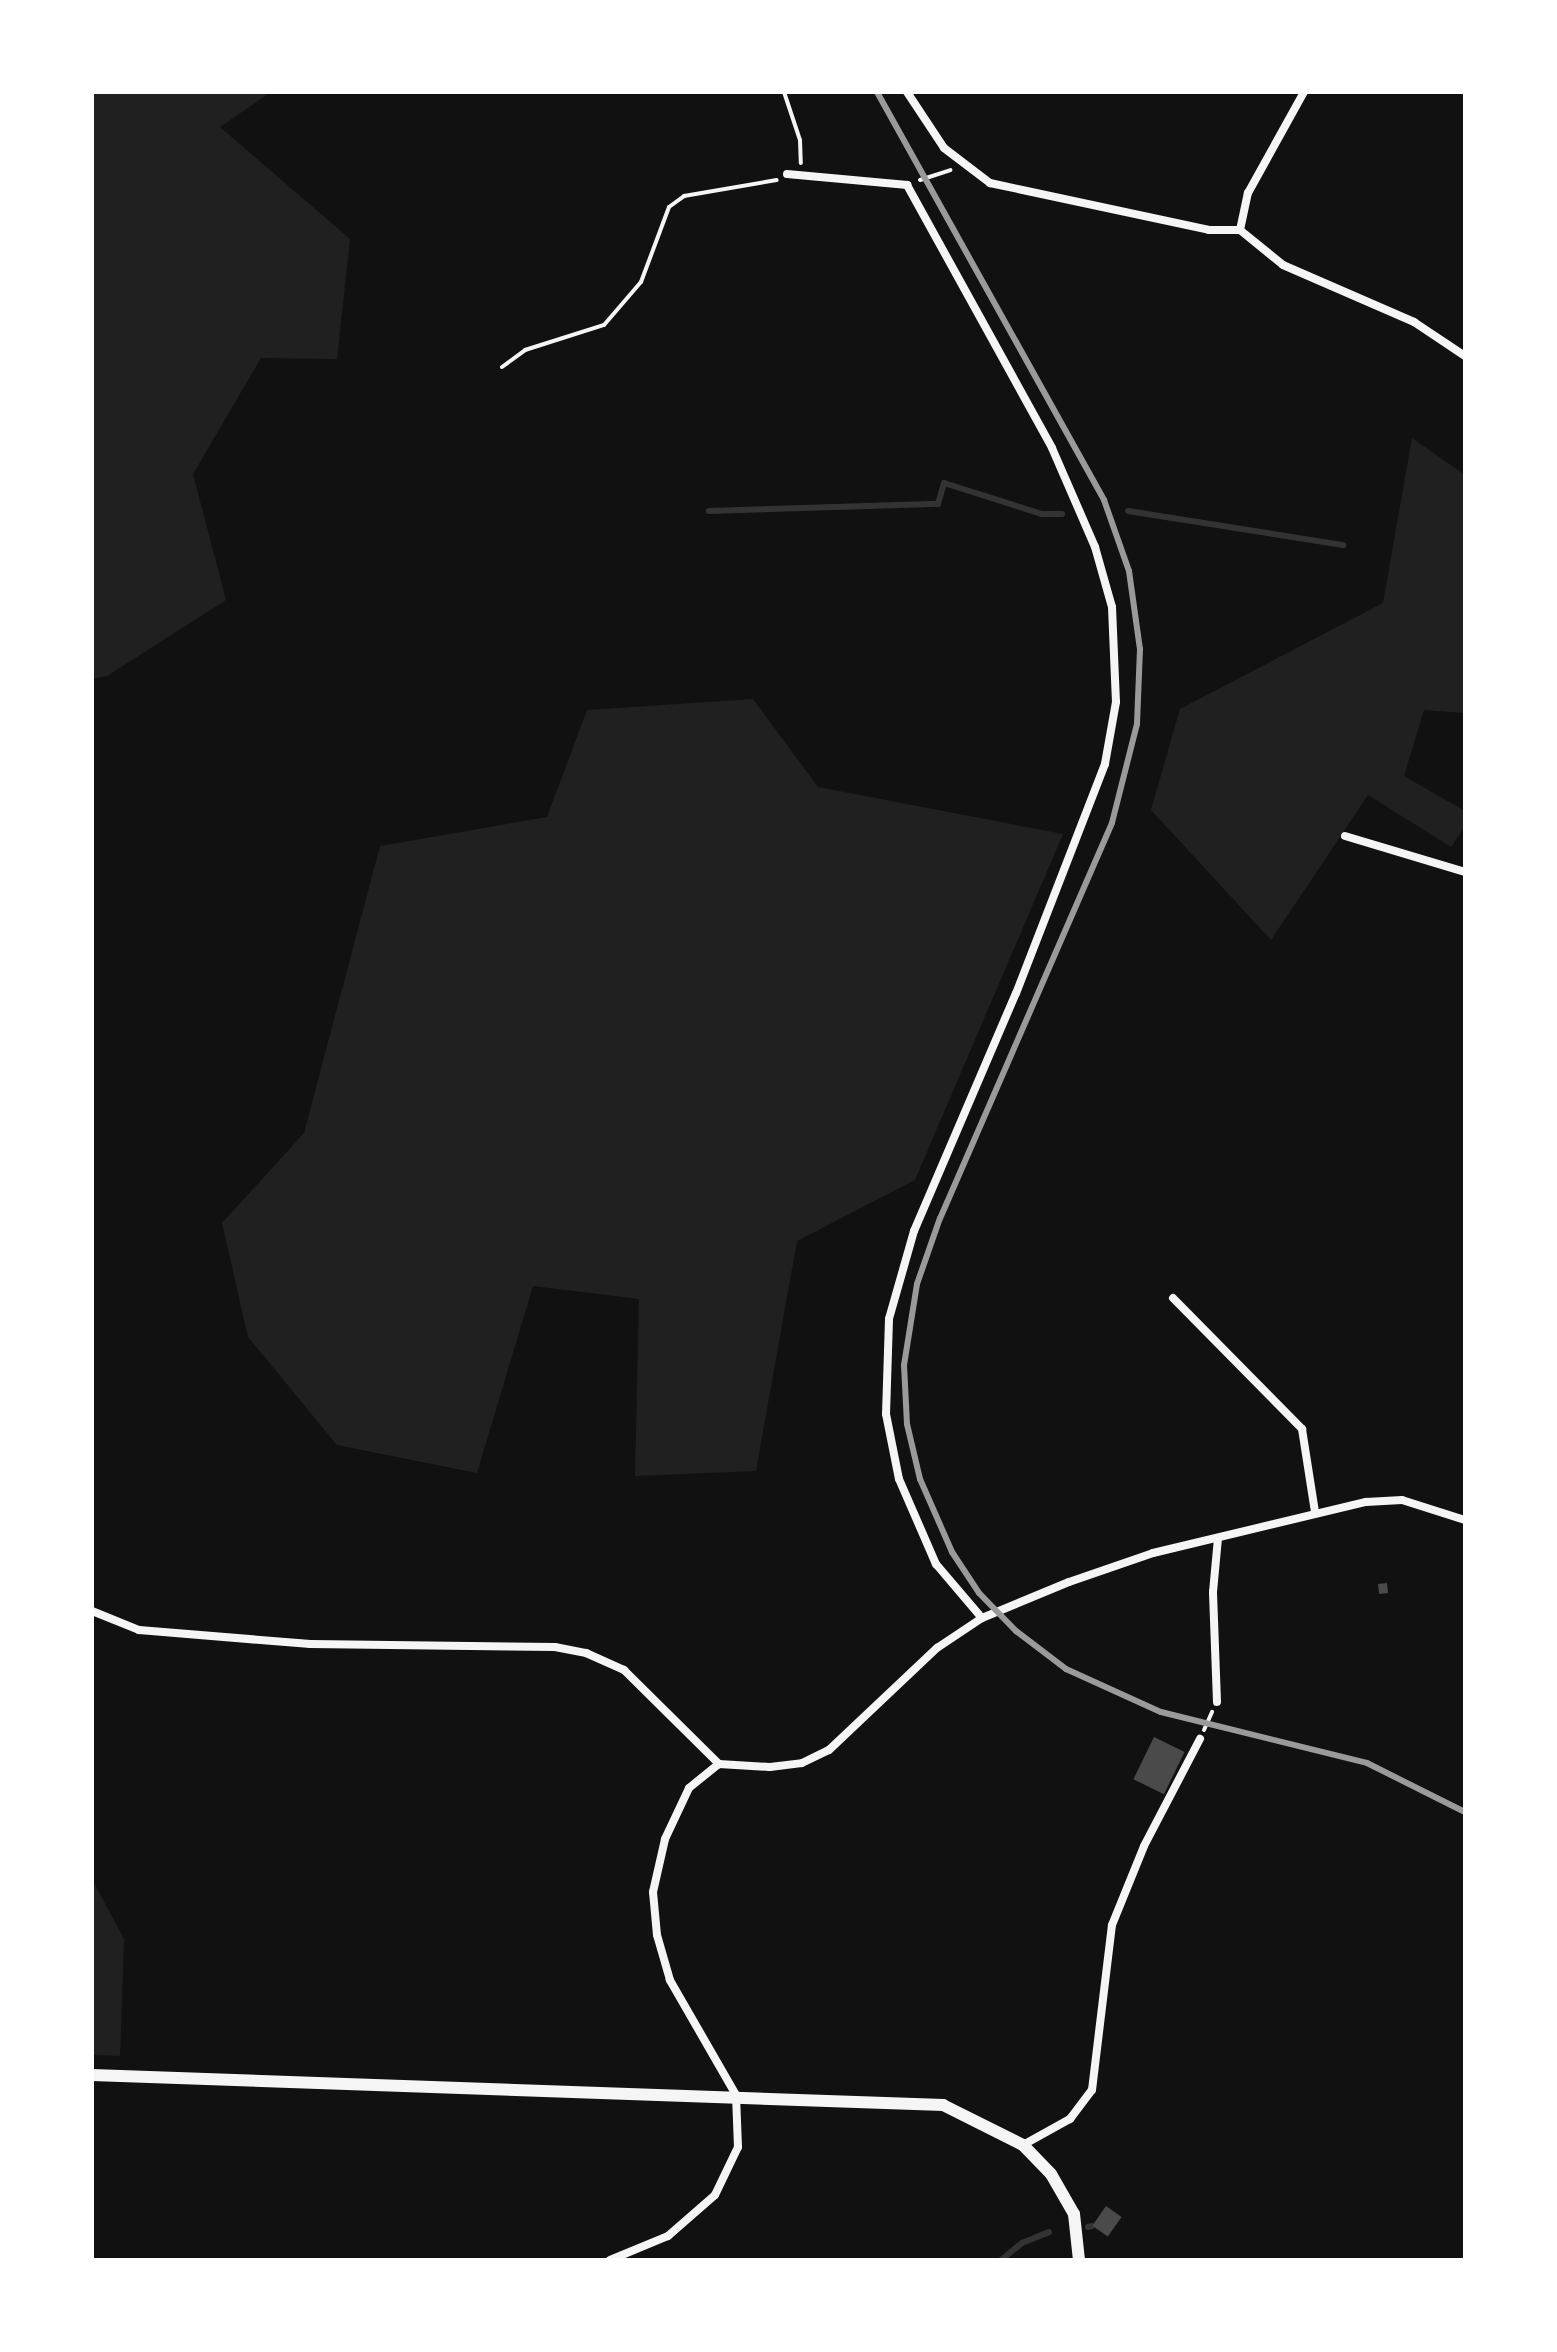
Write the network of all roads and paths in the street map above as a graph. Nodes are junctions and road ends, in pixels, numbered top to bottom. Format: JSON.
{"nodes":[{"id":1,"x":784,"y":92,"type":"edge"},
{"id":2,"x":907,"y":92,"type":"edge"},
{"id":3,"x":1304,"y":92,"type":"edge"},
{"id":4,"x":962,"y":166,"type":"junction"},
{"id":5,"x":787,"y":174,"type":"joint"},
{"id":6,"x":801,"y":176,"type":"junction"},
{"id":7,"x":907,"y":185,"type":"junction"},
{"id":8,"x":1240,"y":230,"type":"junction"},
{"id":9,"x":1465,"y":356,"type":"edge"},
{"id":10,"x":502,"y":367,"type":"dead end"},
{"id":11,"x":1345,"y":836,"type":"dead end"},
{"id":12,"x":1465,"y":872,"type":"edge"},
{"id":13,"x":1173,"y":1298,"type":"dead end"},
{"id":14,"x":1315,"y":1512,"type":"junction"},
{"id":15,"x":1465,"y":1520,"type":"edge"},
{"id":16,"x":1218,"y":1538,"type":"junction"},
{"id":17,"x":92,"y":1611,"type":"edge"},
{"id":18,"x":982,"y":1618,"type":"junction"},
{"id":19,"x":1217,"y":1702,"type":"joint"},
{"id":20,"x":1200,"y":1739,"type":"joint"},
{"id":21,"x":719,"y":1764,"type":"junction"},
{"id":22,"x":92,"y":2075,"type":"edge"},
{"id":23,"x":736,"y":2095,"type":"junction"},
{"id":24,"x":1023,"y":2145,"type":"junction"},
{"id":25,"x":610,"y":2260,"type":"edge"},
{"id":26,"x":1079,"y":2260,"type":"edge"}],
"edges":[{"from":1,"to":6,"type":"path"},
{"from":2,"to":4,"type":"street"},
{"from":3,"to":8,"type":"street"},
{"from":4,"to":7,"type":"path"},
{"from":4,"to":8,"type":"street"},
{"from":5,"to":6,"type":"street"},
{"from":5,"to":10,"type":"path"},
{"from":6,"to":7,"type":"street"},
{"from":7,"to":18,"type":"street"},
{"from":8,"to":9,"type":"street"},
{"from":11,"to":12,"type":"street"},
{"from":13,"to":14,"type":"street"},
{"from":14,"to":15,"type":"street"},
{"from":14,"to":16,"type":"street"},
{"from":16,"to":18,"type":"street"},
{"from":16,"to":19,"type":"street"},
{"from":17,"to":21,"type":"street"},
{"from":18,"to":21,"type":"street"},
{"from":19,"to":20,"type":"path"},
{"from":20,"to":24,"type":"street"},
{"from":21,"to":23,"type":"street"},
{"from":22,"to":23,"type":"main road"},
{"from":23,"to":24,"type":"main road"},
{"from":23,"to":25,"type":"street"},
{"from":24,"to":26,"type":"main road"}]}
